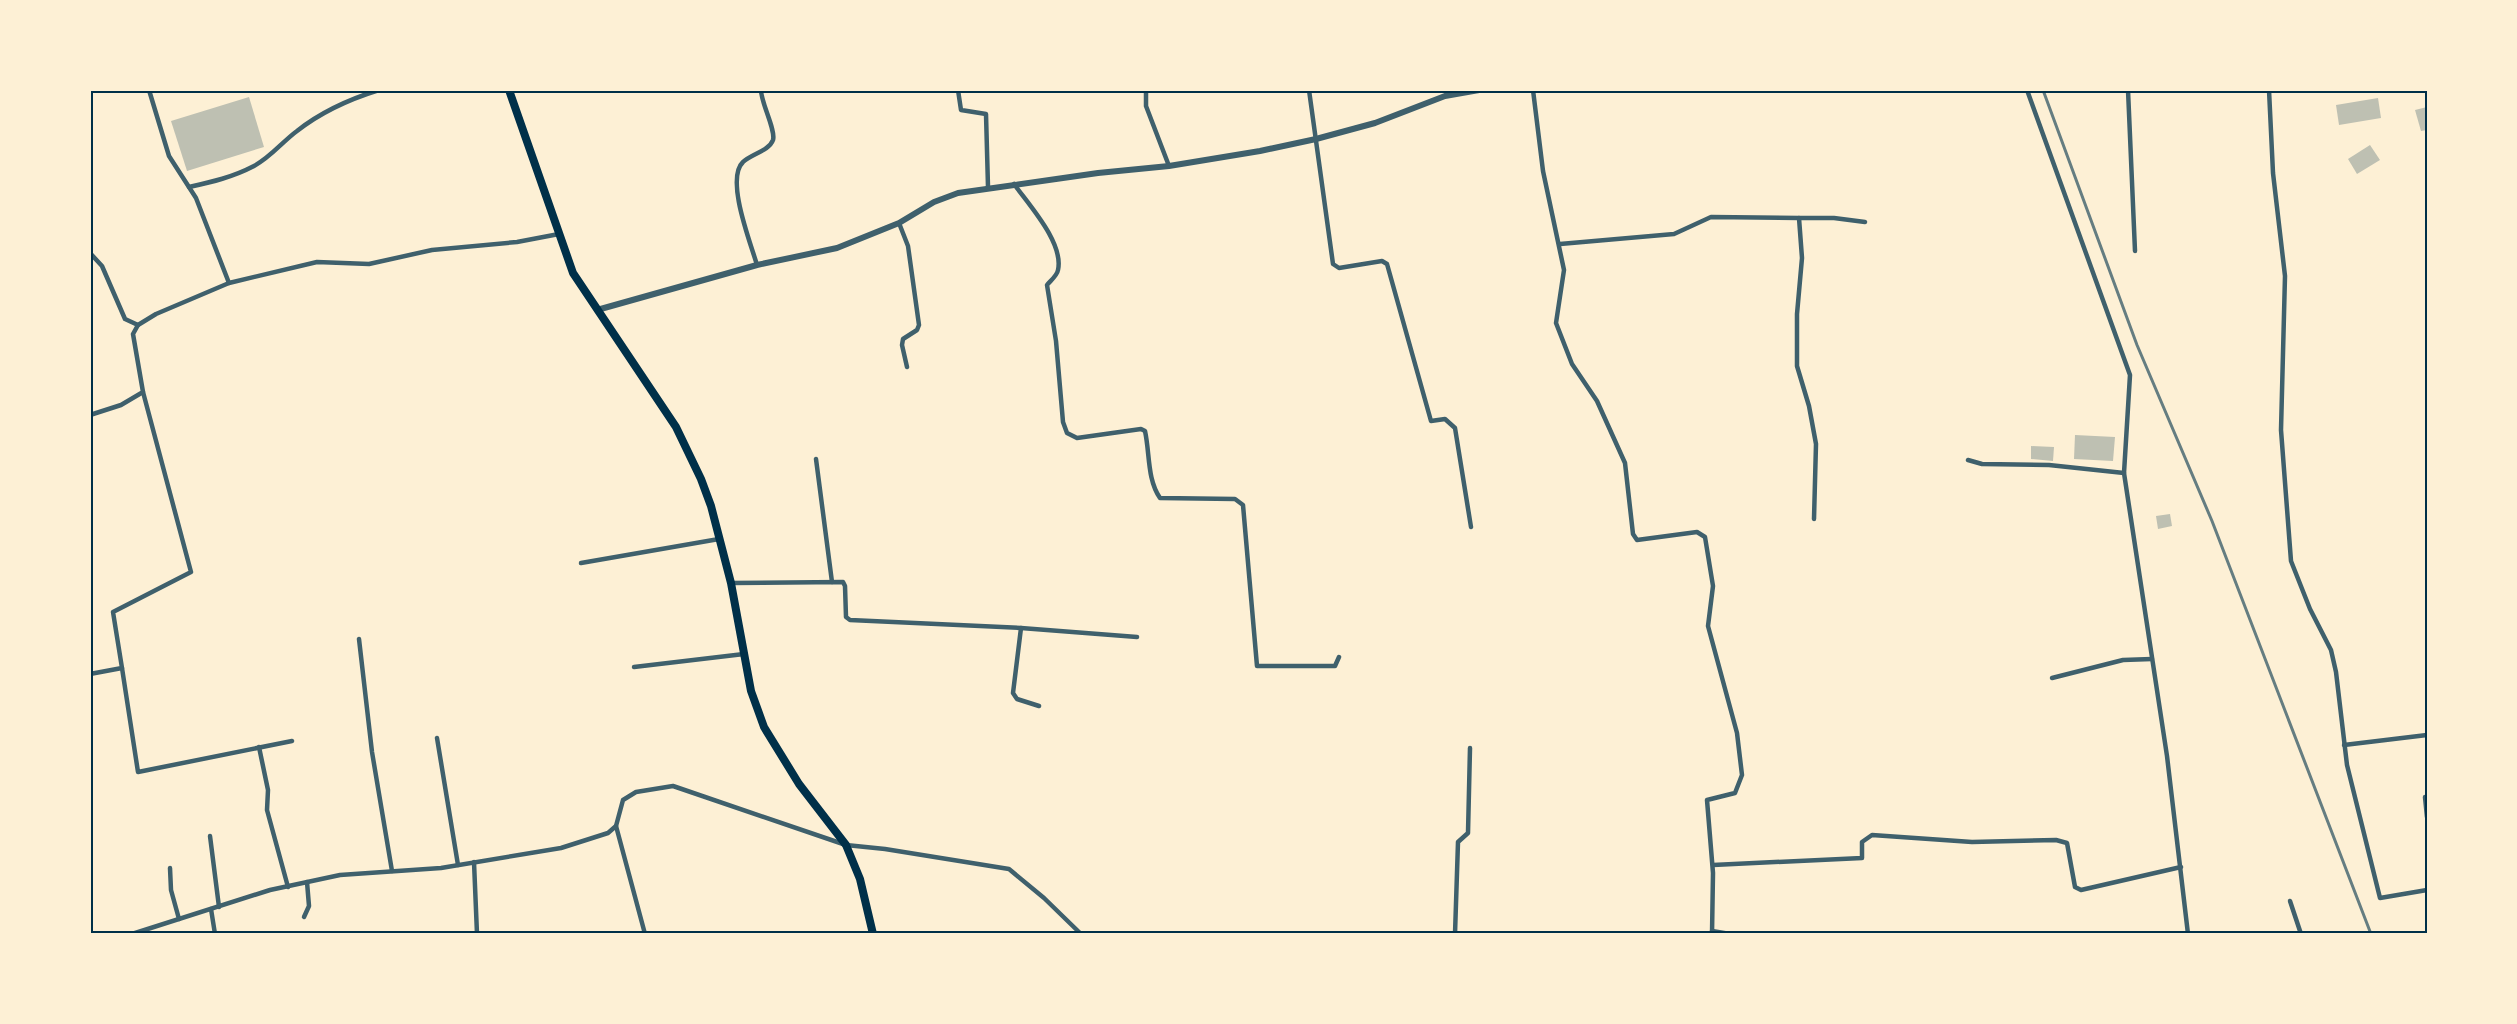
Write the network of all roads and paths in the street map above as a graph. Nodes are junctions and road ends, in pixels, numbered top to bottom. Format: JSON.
{"nodes":[{"id":1,"x":149,"y":90,"type":"edge"},
{"id":2,"x":379,"y":90,"type":"edge"},
{"id":3,"x":509,"y":90,"type":"edge"},
{"id":4,"x":761,"y":90,"type":"edge"},
{"id":5,"x":958,"y":90,"type":"edge"},
{"id":6,"x":1146,"y":90,"type":"edge"},
{"id":7,"x":1309,"y":90,"type":"edge"},
{"id":8,"x":1479,"y":90,"type":"edge"},
{"id":9,"x":1533,"y":90,"type":"edge"},
{"id":10,"x":2027,"y":90,"type":"edge"},
{"id":11,"x":2128,"y":90,"type":"edge"},
{"id":12,"x":2269,"y":90,"type":"edge"},
{"id":13,"x":1316,"y":139,"type":"junction"},
{"id":14,"x":1169,"y":166,"type":"junction"},
{"id":15,"x":1014,"y":184,"type":"junction"},
{"id":16,"x":189,"y":187,"type":"junction"},
{"id":17,"x":988,"y":187,"type":"junction"},
{"id":18,"x":1799,"y":218,"type":"junction"},
{"id":19,"x":1865,"y":222,"type":"dead end"},
{"id":20,"x":899,"y":223,"type":"junction"},
{"id":21,"x":559,"y":234,"type":"junction"},
{"id":22,"x":1560,"y":244,"type":"junction"},
{"id":23,"x":2135,"y":251,"type":"dead end"},
{"id":24,"x":90,"y":253,"type":"edge"},
{"id":25,"x":758,"y":266,"type":"junction"},
{"id":26,"x":229,"y":283,"type":"junction"},
{"id":27,"x":597,"y":310,"type":"junction"},
{"id":28,"x":138,"y":325,"type":"junction"},
{"id":29,"x":907,"y":367,"type":"dead end"},
{"id":30,"x":142,"y":392,"type":"junction"},
{"id":31,"x":90,"y":415,"type":"edge"},
{"id":32,"x":816,"y":459,"type":"dead end"},
{"id":33,"x":1968,"y":460,"type":"dead end"},
{"id":34,"x":2124,"y":473,"type":"junction"},
{"id":35,"x":1814,"y":519,"type":"dead end"},
{"id":36,"x":1471,"y":527,"type":"dead end"},
{"id":37,"x":719,"y":539,"type":"junction"},
{"id":38,"x":581,"y":562,"type":"dead end"},
{"id":39,"x":832,"y":582,"type":"junction"},
{"id":40,"x":731,"y":583,"type":"junction"},
{"id":41,"x":1021,"y":628,"type":"junction"},
{"id":42,"x":1137,"y":637,"type":"dead end"},
{"id":43,"x":358,"y":639,"type":"dead end"},
{"id":44,"x":744,"y":654,"type":"junction"},
{"id":45,"x":1339,"y":657,"type":"dead end"},
{"id":46,"x":2152,"y":659,"type":"junction"},
{"id":47,"x":634,"y":667,"type":"dead end"},
{"id":48,"x":122,"y":668,"type":"junction"},
{"id":49,"x":90,"y":674,"type":"edge"},
{"id":50,"x":2052,"y":678,"type":"dead end"},
{"id":51,"x":1039,"y":706,"type":"dead end"},
{"id":52,"x":2427,"y":735,"type":"edge"},
{"id":53,"x":437,"y":738,"type":"dead end"},
{"id":54,"x":291,"y":741,"type":"dead end"},
{"id":55,"x":2344,"y":745,"type":"junction"},
{"id":56,"x":259,"y":747,"type":"junction"},
{"id":57,"x":1470,"y":748,"type":"dead end"},
{"id":58,"x":2425,"y":797,"type":"dead end"},
{"id":59,"x":2427,"y":817,"type":"edge"},
{"id":60,"x":616,"y":826,"type":"junction"},
{"id":61,"x":210,"y":836,"type":"dead end"},
{"id":62,"x":846,"y":845,"type":"junction"},
{"id":63,"x":474,"y":862,"type":"junction"},
{"id":64,"x":458,"y":865,"type":"junction"},
{"id":65,"x":1713,"y":865,"type":"junction"},
{"id":66,"x":2181,"y":867,"type":"junction"},
{"id":67,"x":170,"y":868,"type":"dead end"},
{"id":68,"x":392,"y":871,"type":"junction"},
{"id":69,"x":307,"y":882,"type":"junction"},
{"id":70,"x":288,"y":887,"type":"junction"},
{"id":71,"x":2427,"y":890,"type":"edge"},
{"id":72,"x":2290,"y":901,"type":"dead end"},
{"id":73,"x":219,"y":907,"type":"junction"},
{"id":74,"x":211,"y":909,"type":"junction"},
{"id":75,"x":304,"y":918,"type":"dead end"},
{"id":76,"x":179,"y":919,"type":"junction"},
{"id":77,"x":142,"y":933,"type":"edge"},
{"id":78,"x":1712,"y":933,"type":"edge"},
{"id":79,"x":132,"y":934,"type":"edge"},
{"id":80,"x":215,"y":934,"type":"edge"},
{"id":81,"x":477,"y":934,"type":"edge"},
{"id":82,"x":645,"y":934,"type":"edge"},
{"id":83,"x":873,"y":934,"type":"edge"},
{"id":84,"x":1081,"y":934,"type":"edge"},
{"id":85,"x":1455,"y":934,"type":"edge"},
{"id":86,"x":1730,"y":934,"type":"edge"},
{"id":87,"x":2188,"y":934,"type":"edge"},
{"id":88,"x":2301,"y":934,"type":"edge"}],
"edges":[{"from":1,"to":16,"type":"street"},
{"from":2,"to":16,"type":"street"},
{"from":3,"to":21,"type":"main road"},
{"from":4,"to":25,"type":"street"},
{"from":5,"to":17,"type":"street"},
{"from":6,"to":14,"type":"street"},
{"from":7,"to":13,"type":"street"},
{"from":8,"to":13,"type":"street"},
{"from":9,"to":22,"type":"street"},
{"from":10,"to":34,"type":"street"},
{"from":11,"to":23,"type":"street"},
{"from":12,"to":55,"type":"street"},
{"from":13,"to":14,"type":"street"},
{"from":13,"to":36,"type":"street"},
{"from":14,"to":15,"type":"street"},
{"from":15,"to":17,"type":"street"},
{"from":15,"to":45,"type":"street"},
{"from":16,"to":26,"type":"street"},
{"from":17,"to":20,"type":"street"},
{"from":18,"to":19,"type":"street"},
{"from":18,"to":22,"type":"street"},
{"from":18,"to":35,"type":"street"},
{"from":20,"to":25,"type":"street"},
{"from":20,"to":29,"type":"street"},
{"from":21,"to":26,"type":"street"},
{"from":21,"to":27,"type":"main road"},
{"from":22,"to":65,"type":"street"},
{"from":24,"to":28,"type":"street"},
{"from":25,"to":27,"type":"street"},
{"from":26,"to":28,"type":"street"},
{"from":27,"to":37,"type":"main road"},
{"from":28,"to":30,"type":"street"},
{"from":30,"to":31,"type":"street"},
{"from":30,"to":48,"type":"street"},
{"from":32,"to":39,"type":"street"},
{"from":33,"to":34,"type":"street"},
{"from":34,"to":46,"type":"street"},
{"from":37,"to":38,"type":"street"},
{"from":37,"to":40,"type":"main road"},
{"from":39,"to":40,"type":"street"},
{"from":39,"to":41,"type":"street"},
{"from":40,"to":44,"type":"main road"},
{"from":41,"to":42,"type":"street"},
{"from":41,"to":51,"type":"street"},
{"from":43,"to":68,"type":"street"},
{"from":44,"to":47,"type":"street"},
{"from":44,"to":62,"type":"main road"},
{"from":46,"to":50,"type":"street"},
{"from":46,"to":66,"type":"street"},
{"from":48,"to":49,"type":"street"},
{"from":48,"to":56,"type":"street"},
{"from":52,"to":55,"type":"street"},
{"from":53,"to":64,"type":"street"},
{"from":54,"to":56,"type":"street"},
{"from":55,"to":71,"type":"street"},
{"from":56,"to":70,"type":"street"},
{"from":57,"to":85,"type":"street"},
{"from":58,"to":59,"type":"street"},
{"from":60,"to":62,"type":"street"},
{"from":60,"to":63,"type":"street"},
{"from":60,"to":82,"type":"street"},
{"from":61,"to":73,"type":"street"},
{"from":62,"to":83,"type":"main road"},
{"from":62,"to":84,"type":"street"},
{"from":63,"to":64,"type":"street"},
{"from":63,"to":81,"type":"street"},
{"from":64,"to":68,"type":"street"},
{"from":65,"to":66,"type":"street"},
{"from":65,"to":78,"type":"street"},
{"from":66,"to":87,"type":"street"},
{"from":67,"to":76,"type":"street"},
{"from":68,"to":69,"type":"street"},
{"from":69,"to":70,"type":"street"},
{"from":69,"to":75,"type":"street"},
{"from":70,"to":73,"type":"street"},
{"from":72,"to":88,"type":"street"},
{"from":73,"to":74,"type":"street"},
{"from":74,"to":76,"type":"street"},
{"from":74,"to":80,"type":"street"},
{"from":76,"to":77,"type":"street"},
{"from":77,"to":79,"type":"street"},
{"from":78,"to":86,"type":"street"}]}
